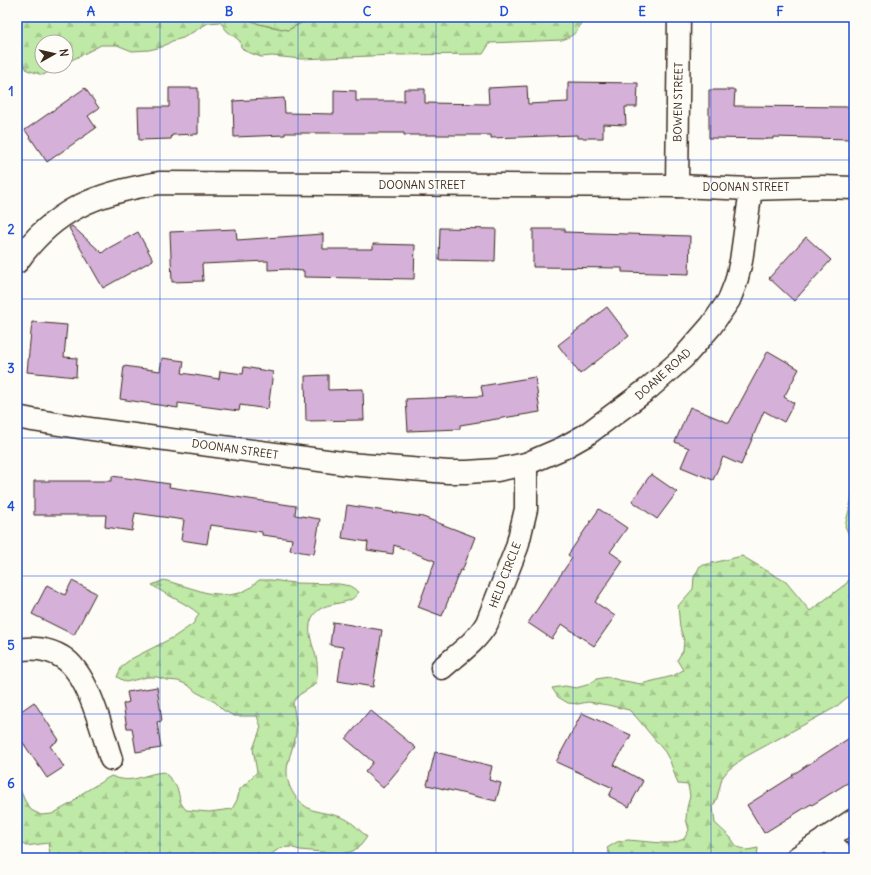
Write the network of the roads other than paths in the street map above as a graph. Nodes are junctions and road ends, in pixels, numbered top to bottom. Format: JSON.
{"nodes":[{"id":1,"x":679,"y":17,"type":"edge"},
{"id":2,"x":677,"y":186,"type":"junction"},
{"id":3,"x":854,"y":188,"type":"edge"},
{"id":4,"x":751,"y":189,"type":"junction"},
{"id":5,"x":17,"y":262,"type":"edge"},
{"id":6,"x":17,"y":417,"type":"edge"},
{"id":7,"x":526,"y":464,"type":"junction"},
{"id":8,"x":17,"y":650,"type":"edge"},
{"id":9,"x":442,"y":668,"type":"dead end"},
{"id":10,"x":111,"y":759,"type":"dead end"},
{"id":11,"x":854,"y":820,"type":"edge"},
{"id":12,"x":826,"y":838,"type":"junction"},
{"id":13,"x":796,"y":858,"type":"edge"},
{"id":14,"x":846,"y":858,"type":"edge"}],
"edges":[{"from":1,"to":2,"type":"street","name":"BOWEN STREET"},
{"from":2,"to":4,"type":"street","name":"DOONAN STREET"},
{"from":2,"to":5,"type":"street","name":"DOONAN STREET"},
{"from":3,"to":4,"type":"street","name":"DOONAN STREET"},
{"from":4,"to":7,"type":"street","name":"DOANE ROAD"},
{"from":6,"to":7,"type":"street","name":"DOONAN STREET"},
{"from":7,"to":9,"type":"street","name":"HELD CIRCLE"},
{"from":8,"to":10,"type":"street"},
{"from":11,"to":12,"type":"street"},
{"from":12,"to":13,"type":"street"},
{"from":12,"to":14,"type":"street"}]}
